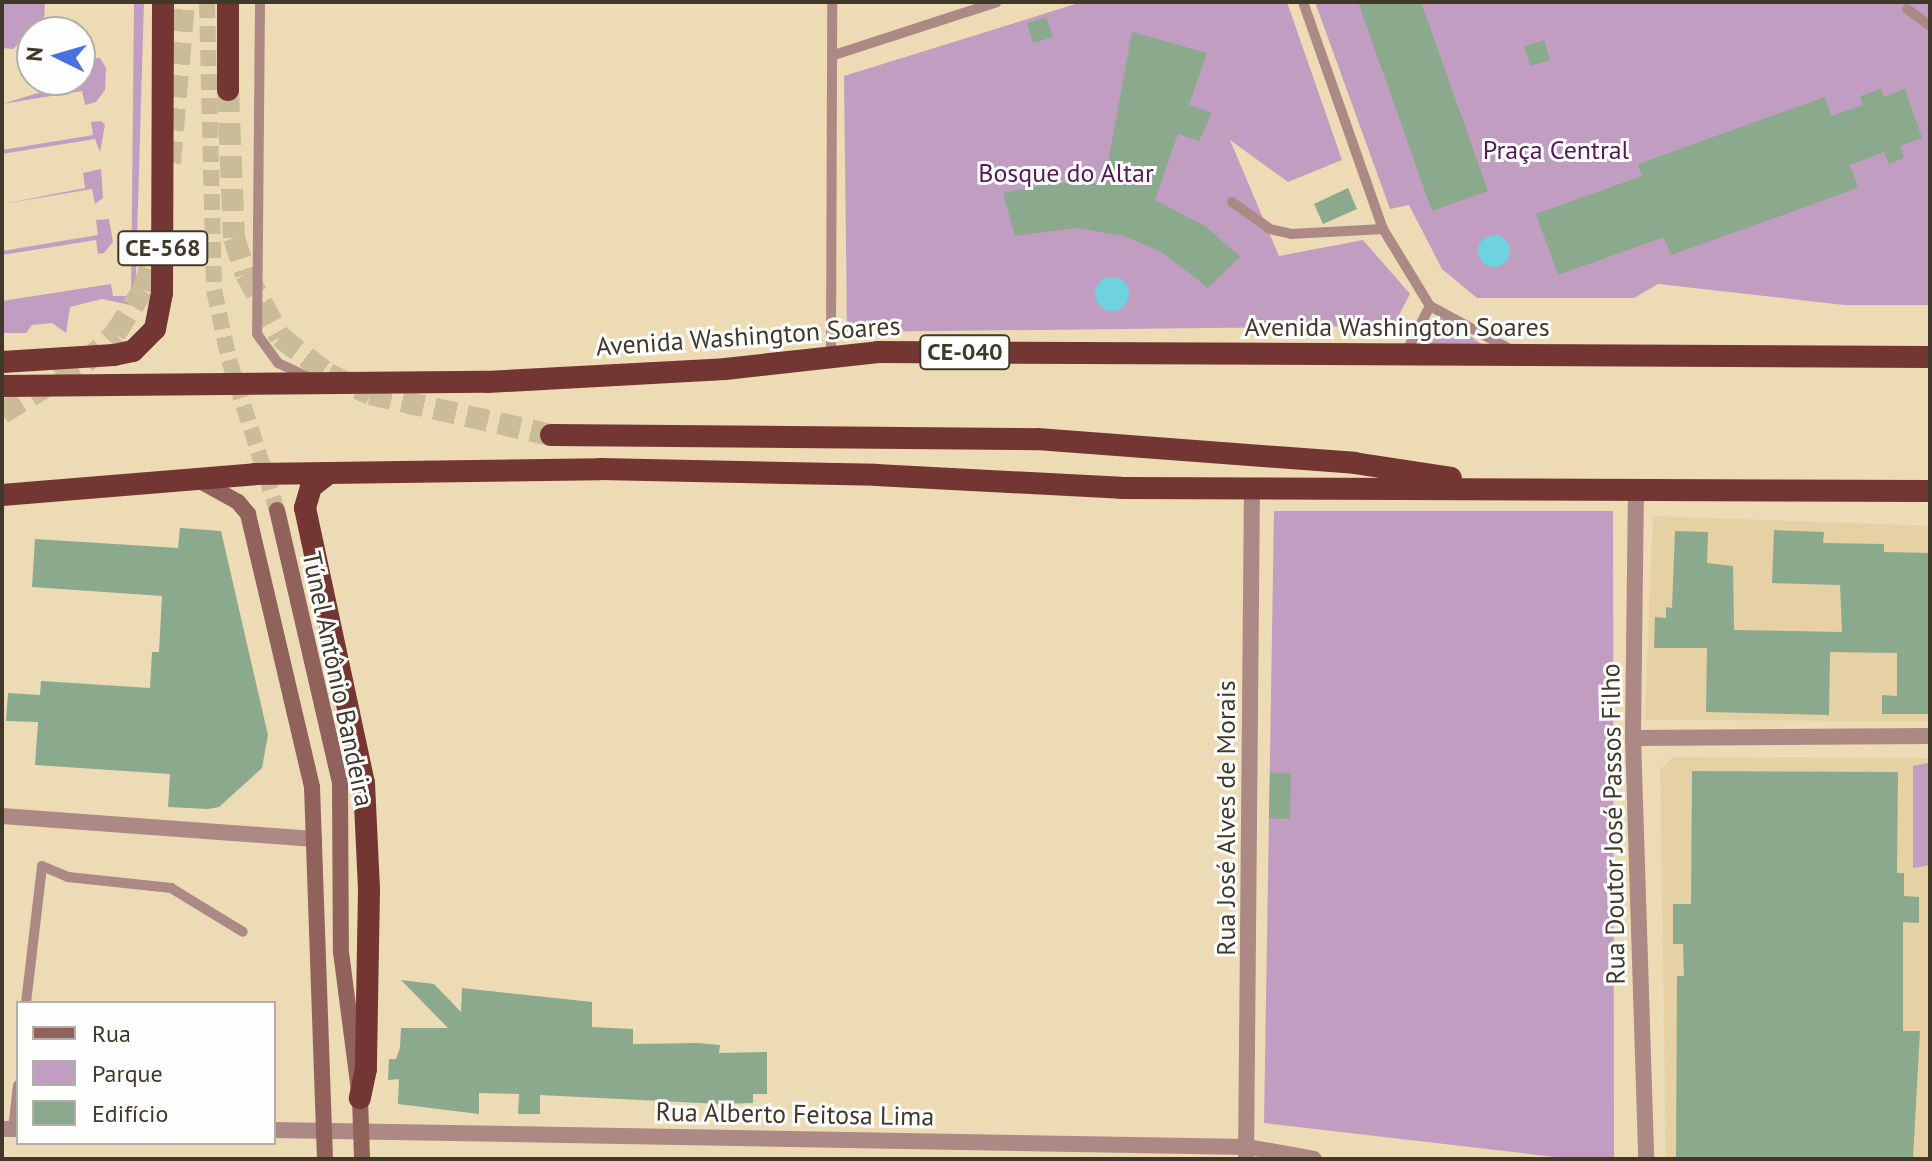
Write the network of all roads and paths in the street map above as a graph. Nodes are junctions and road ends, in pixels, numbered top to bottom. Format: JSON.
{"nodes":[{"id":1,"x":163,"y":2,"type":"edge"},
{"id":2,"x":228,"y":2,"type":"edge"},
{"id":3,"x":260,"y":2,"type":"edge"},
{"id":4,"x":832,"y":2,"type":"edge"},
{"id":5,"x":997,"y":2,"type":"edge"},
{"id":6,"x":1303,"y":2,"type":"edge"},
{"id":7,"x":1907,"y":9,"type":"dead end"},
{"id":8,"x":1930,"y":26,"type":"edge"},
{"id":9,"x":834,"y":55,"type":"junction"},
{"id":10,"x":228,"y":90,"type":"tunnel mouth"},
{"id":11,"x":1232,"y":202,"type":"dead end"},
{"id":12,"x":1383,"y":229,"type":"junction"},
{"id":13,"x":1430,"y":306,"type":"junction"},
{"id":14,"x":831,"y":354,"type":"junction"},
{"id":15,"x":1404,"y":356,"type":"junction"},
{"id":16,"x":1523,"y":356,"type":"junction"},
{"id":17,"x":1930,"y":357,"type":"edge"},
{"id":18,"x":2,"y":362,"type":"edge"},
{"id":19,"x":326,"y":385,"type":"junction"},
{"id":20,"x":2,"y":386,"type":"edge"},
{"id":21,"x":551,"y":435,"type":"tunnel mouth"},
{"id":22,"x":329,"y":473,"type":"junction"},
{"id":23,"x":194,"y":479,"type":"junction"},
{"id":24,"x":1523,"y":488,"type":"junction"},
{"id":25,"x":1636,"y":488,"type":"junction"},
{"id":26,"x":1252,"y":489,"type":"junction"},
{"id":27,"x":1930,"y":491,"type":"edge"},
{"id":28,"x":2,"y":495,"type":"edge"},
{"id":29,"x":277,"y":510,"type":"tunnel mouth"},
{"id":30,"x":1930,"y":736,"type":"edge"},
{"id":31,"x":1633,"y":738,"type":"junction"},
{"id":32,"x":2,"y":816,"type":"edge"},
{"id":33,"x":314,"y":839,"type":"junction"},
{"id":34,"x":243,"y":932,"type":"dead end"},
{"id":35,"x":26,"y":1001,"type":"edge"},
{"id":36,"x":16,"y":1098,"type":"edge"},
{"id":37,"x":360,"y":1098,"type":"junction"},
{"id":38,"x":362,"y":1128,"type":"junction"},
{"id":39,"x":11,"y":1129,"type":"edge"},
{"id":40,"x":276,"y":1130,"type":"edge"},
{"id":41,"x":325,"y":1130,"type":"junction"},
{"id":42,"x":1247,"y":1153,"type":"edge"},
{"id":43,"x":325,"y":1159,"type":"edge"},
{"id":44,"x":362,"y":1159,"type":"edge"},
{"id":45,"x":1314,"y":1159,"type":"edge"},
{"id":46,"x":1646,"y":1159,"type":"edge"}],
"edges":[{"from":1,"to":18,"type":"highway","number":"CE-568"},
{"from":2,"to":10,"type":"highway"},
{"from":3,"to":19,"type":"lane"},
{"from":4,"to":9,"type":"lane"},
{"from":5,"to":9,"type":"lane"},
{"from":6,"to":12,"type":"lane"},
{"from":7,"to":8,"type":"lane"},
{"from":9,"to":14,"type":"lane"},
{"from":11,"to":12,"type":"lane"},
{"from":12,"to":13,"type":"lane"},
{"from":13,"to":15,"type":"lane"},
{"from":13,"to":16,"type":"lane"},
{"from":14,"to":15,"type":"highway","name":"Avenida Washington Soares","number":"CE-040"},
{"from":14,"to":19,"type":"highway","name":"Avenida Washington Soares","number":"CE-040"},
{"from":15,"to":16,"type":"highway","name":"Avenida Washington Soares","number":"CE-040"},
{"from":16,"to":17,"type":"highway","name":"Avenida Washington Soares","number":"CE-040"},
{"from":19,"to":20,"type":"highway","name":"Avenida Washington Soares","number":"CE-040"},
{"from":21,"to":24,"type":"highway"},
{"from":22,"to":23,"type":"highway"},
{"from":22,"to":26,"type":"highway"},
{"from":22,"to":37,"type":"highway"},
{"from":23,"to":28,"type":"highway"},
{"from":23,"to":33,"type":"main road"},
{"from":24,"to":25,"type":"highway"},
{"from":24,"to":26,"type":"highway"},
{"from":25,"to":27,"type":"highway"},
{"from":25,"to":31,"type":"street","name":"Rua Doutor José Passos Filho"},
{"from":26,"to":42,"type":"street","name":"Rua José Alves de Morais"},
{"from":29,"to":37,"type":"main road","name":"Túnel Antônio Bandeira"},
{"from":30,"to":31,"type":"street"},
{"from":31,"to":46,"type":"street","name":"Rua Doutor José Passos Filho"},
{"from":32,"to":33,"type":"street"},
{"from":33,"to":41,"type":"main road"},
{"from":34,"to":35,"type":"lane"},
{"from":36,"to":39,"type":"lane"},
{"from":37,"to":38,"type":"main road","name":"Túnel Antônio Bandeira"},
{"from":38,"to":41,"type":"street","name":"Rua Alberto Feitosa Lima"},
{"from":38,"to":42,"type":"street","name":"Rua Alberto Feitosa Lima"},
{"from":38,"to":44,"type":"main road","name":"Túnel Antônio Bandeira"},
{"from":40,"to":41,"type":"street","name":"Rua Alberto Feitosa Lima"},
{"from":41,"to":43,"type":"main road"},
{"from":42,"to":45,"type":"street","name":"Rua Alberto Feitosa Lima"}]}
